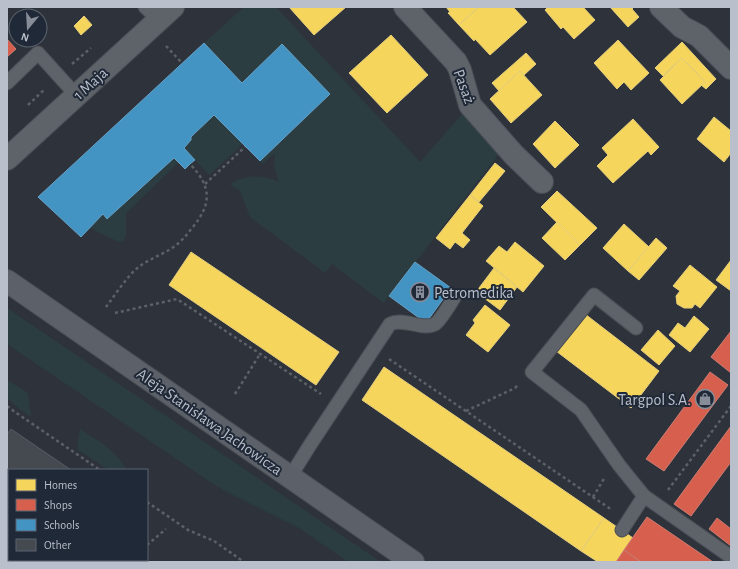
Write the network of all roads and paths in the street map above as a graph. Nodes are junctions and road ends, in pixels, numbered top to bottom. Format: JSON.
{"nodes":[{"id":1,"x":405,"y":7,"type":"edge"},
{"id":2,"x":661,"y":7,"type":"edge"},
{"id":3,"x":159,"y":11,"type":"edge"},
{"id":4,"x":166,"y":46,"type":"dead end"},
{"id":5,"x":182,"y":64,"type":"dead end"},
{"id":6,"x":731,"y":68,"type":"edge"},
{"id":7,"x":7,"y":83,"type":"edge"},
{"id":8,"x":76,"y":94,"type":"junction"},
{"id":9,"x":245,"y":147,"type":"dead end"},
{"id":10,"x":7,"y":159,"type":"edge"},
{"id":11,"x":190,"y":164,"type":"dead end"},
{"id":12,"x":542,"y":182,"type":"dead end"},
{"id":13,"x":205,"y":184,"type":"junction"},
{"id":14,"x":7,"y":281,"type":"edge"},
{"id":15,"x":454,"y":298,"type":"dead end"},
{"id":16,"x":106,"y":307,"type":"dead end"},
{"id":17,"x":116,"y":313,"type":"dead end"},
{"id":18,"x":636,"y":328,"type":"dead end"},
{"id":19,"x":373,"y":348,"type":"junction"},
{"id":20,"x":260,"y":354,"type":"junction"},
{"id":21,"x":532,"y":372,"type":"junction"},
{"id":22,"x":235,"y":394,"type":"dead end"},
{"id":23,"x":337,"y":404,"type":"junction"},
{"id":24,"x":7,"y":406,"type":"edge"},
{"id":25,"x":731,"y":406,"type":"edge"},
{"id":26,"x":465,"y":411,"type":"junction"},
{"id":27,"x":99,"y":469,"type":"edge"},
{"id":28,"x":290,"y":477,"type":"junction"},
{"id":29,"x":644,"y":496,"type":"junction"},
{"id":30,"x":148,"y":503,"type":"edge"},
{"id":31,"x":657,"y":505,"type":"junction"},
{"id":32,"x":625,"y":525,"type":"joint"},
{"id":33,"x":166,"y":529,"type":"dead end"},
{"id":34,"x":148,"y":544,"type":"edge"},
{"id":35,"x":731,"y":557,"type":"edge"},
{"id":36,"x":244,"y":562,"type":"edge"},
{"id":37,"x":413,"y":562,"type":"edge"}],
"edges":[{"from":1,"to":12,"type":"street","name":"Pasaż"},
{"from":2,"to":6,"type":"street"},
{"from":3,"to":8,"type":"street","name":"1 Maja"},
{"from":4,"to":5,"type":"path"},
{"from":7,"to":8,"type":"lane"},
{"from":8,"to":10,"type":"street","name":"1 Maja"},
{"from":9,"to":13,"type":"path"},
{"from":11,"to":13,"type":"path"},
{"from":13,"to":16,"type":"path"},
{"from":14,"to":28,"type":"main road","name":"Aleja Stanisława Jachowicza"},
{"from":15,"to":19,"type":"lane"},
{"from":17,"to":20,"type":"path"},
{"from":18,"to":21,"type":"lane"},
{"from":19,"to":23,"type":"lane"},
{"from":19,"to":26,"type":"path"},
{"from":20,"to":22,"type":"path"},
{"from":20,"to":23,"type":"path"},
{"from":21,"to":26,"type":"path"},
{"from":21,"to":29,"type":"lane"},
{"from":23,"to":28,"type":"lane"},
{"from":24,"to":27,"type":"path"},
{"from":25,"to":31,"type":"path"},
{"from":26,"to":32,"type":"path"},
{"from":28,"to":37,"type":"main road","name":"Aleja Stanisława Jachowicza"},
{"from":29,"to":31,"type":"lane"},
{"from":29,"to":32,"type":"lane"},
{"from":30,"to":36,"type":"path"},
{"from":31,"to":35,"type":"lane"},
{"from":33,"to":34,"type":"path"}]}
